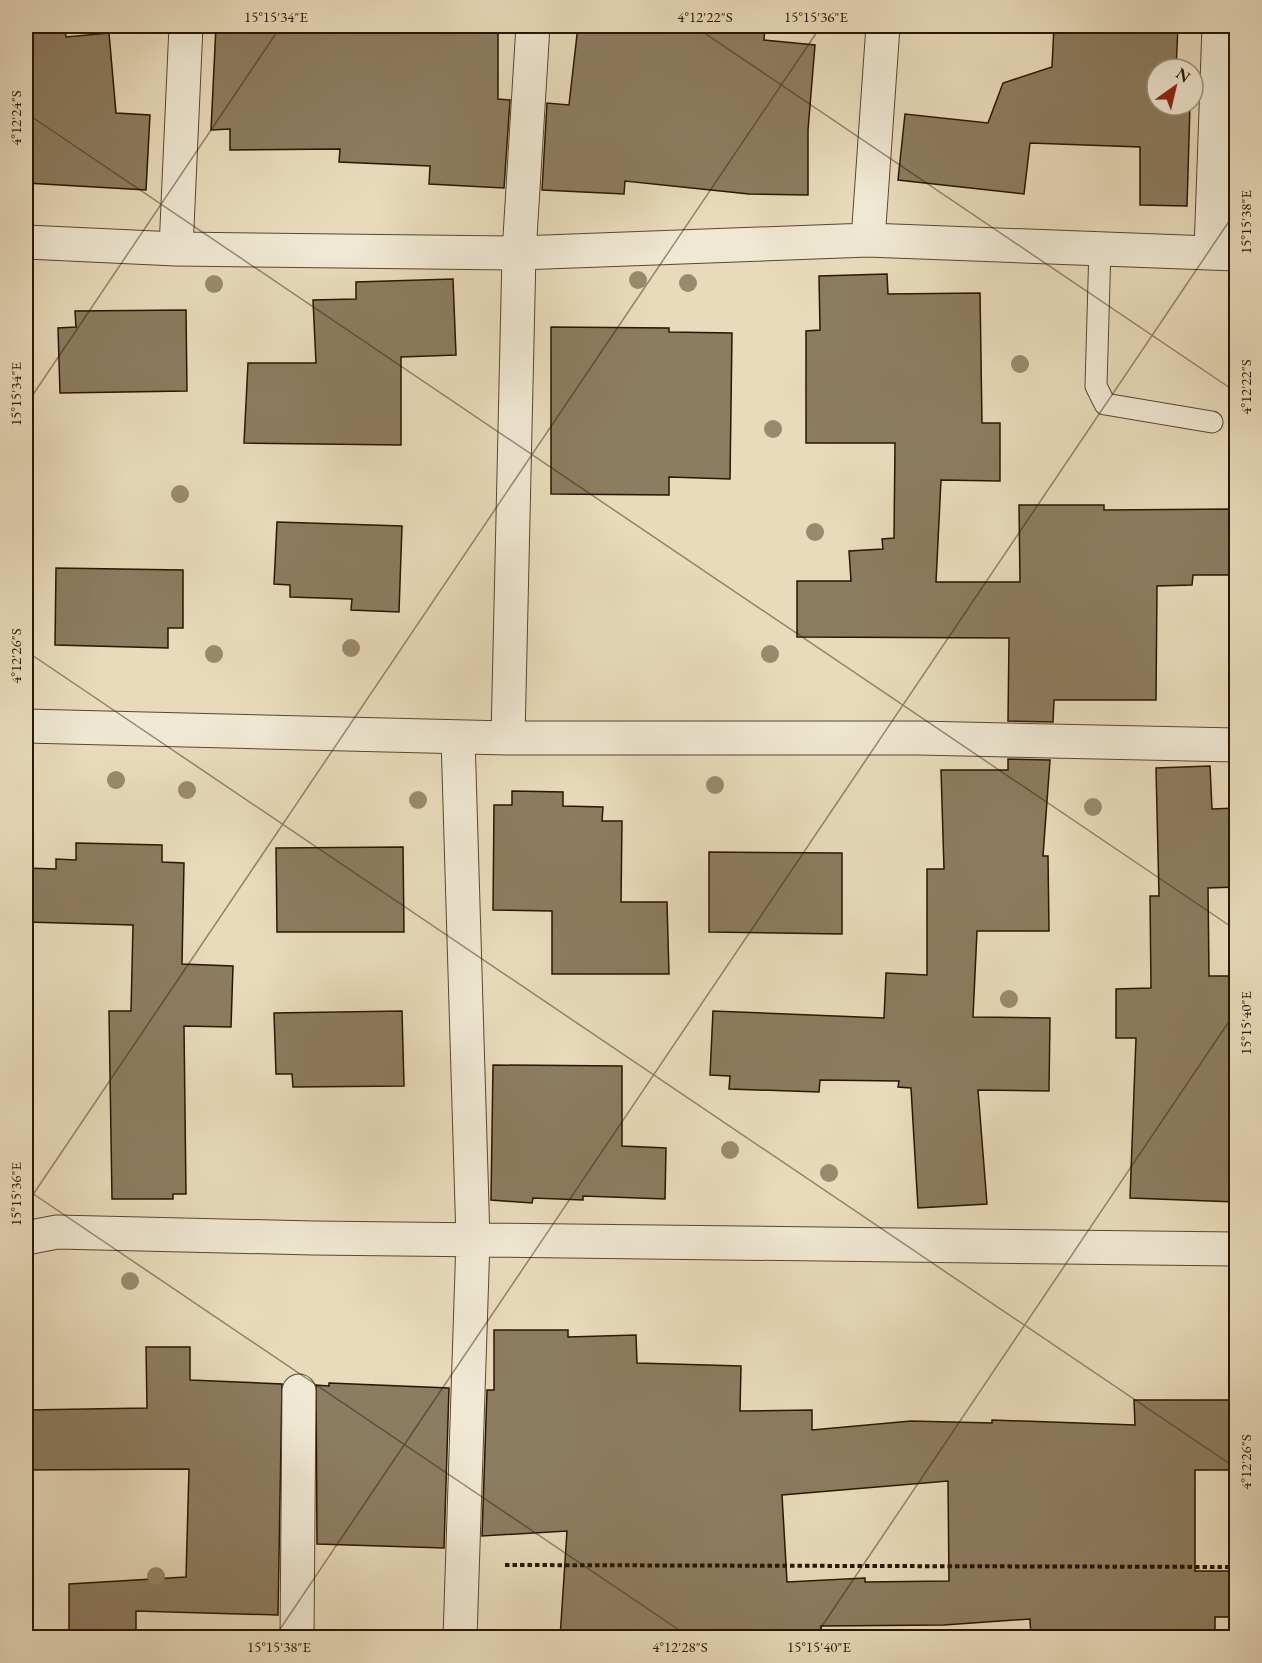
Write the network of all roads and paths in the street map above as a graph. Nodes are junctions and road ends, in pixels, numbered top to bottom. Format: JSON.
{"nodes":[{"id":1,"x":186,"y":26,"type":"edge"},
{"id":2,"x":533,"y":26,"type":"edge"},
{"id":3,"x":883,"y":26,"type":"edge"},
{"id":4,"x":1219,"y":26,"type":"edge"},
{"id":5,"x":868,"y":240,"type":"junction"},
{"id":6,"x":26,"y":242,"type":"edge"},
{"id":7,"x":1100,"y":248,"type":"junction"},
{"id":8,"x":176,"y":249,"type":"junction"},
{"id":9,"x":1224,"y":252,"type":"edge"},
{"id":10,"x":519,"y":253,"type":"junction"},
{"id":11,"x":1212,"y":422,"type":"dead end"},
{"id":12,"x":26,"y":726,"type":"edge"},
{"id":13,"x":458,"y":737,"type":"junction"},
{"id":14,"x":508,"y":738,"type":"junction"},
{"id":15,"x":1236,"y":745,"type":"edge"},
{"id":16,"x":26,"y":1238,"type":"edge"},
{"id":17,"x":473,"y":1240,"type":"junction"},
{"id":18,"x":1236,"y":1249,"type":"edge"},
{"id":19,"x":299,"y":1391,"type":"dead end"},
{"id":20,"x":462,"y":1564,"type":"junction"},
{"id":21,"x":1236,"y":1567,"type":"edge"},
{"id":22,"x":297,"y":1638,"type":"edge"},
{"id":23,"x":460,"y":1638,"type":"edge"}],
"edges":[{"from":1,"to":8,"type":"street"},
{"from":2,"to":10,"type":"street"},
{"from":3,"to":5,"type":"street"},
{"from":4,"to":9,"type":"street"},
{"from":5,"to":7,"type":"street"},
{"from":5,"to":10,"type":"street"},
{"from":6,"to":8,"type":"street"},
{"from":7,"to":9,"type":"street"},
{"from":7,"to":11,"type":"lane"},
{"from":8,"to":10,"type":"street"},
{"from":10,"to":14,"type":"street"},
{"from":12,"to":13,"type":"street"},
{"from":13,"to":14,"type":"street"},
{"from":13,"to":17,"type":"street"},
{"from":14,"to":15,"type":"street"},
{"from":16,"to":17,"type":"street"},
{"from":17,"to":18,"type":"street"},
{"from":17,"to":20,"type":"street"},
{"from":19,"to":22,"type":"street"},
{"from":20,"to":21,"type":"path"},
{"from":20,"to":23,"type":"street"}]}
